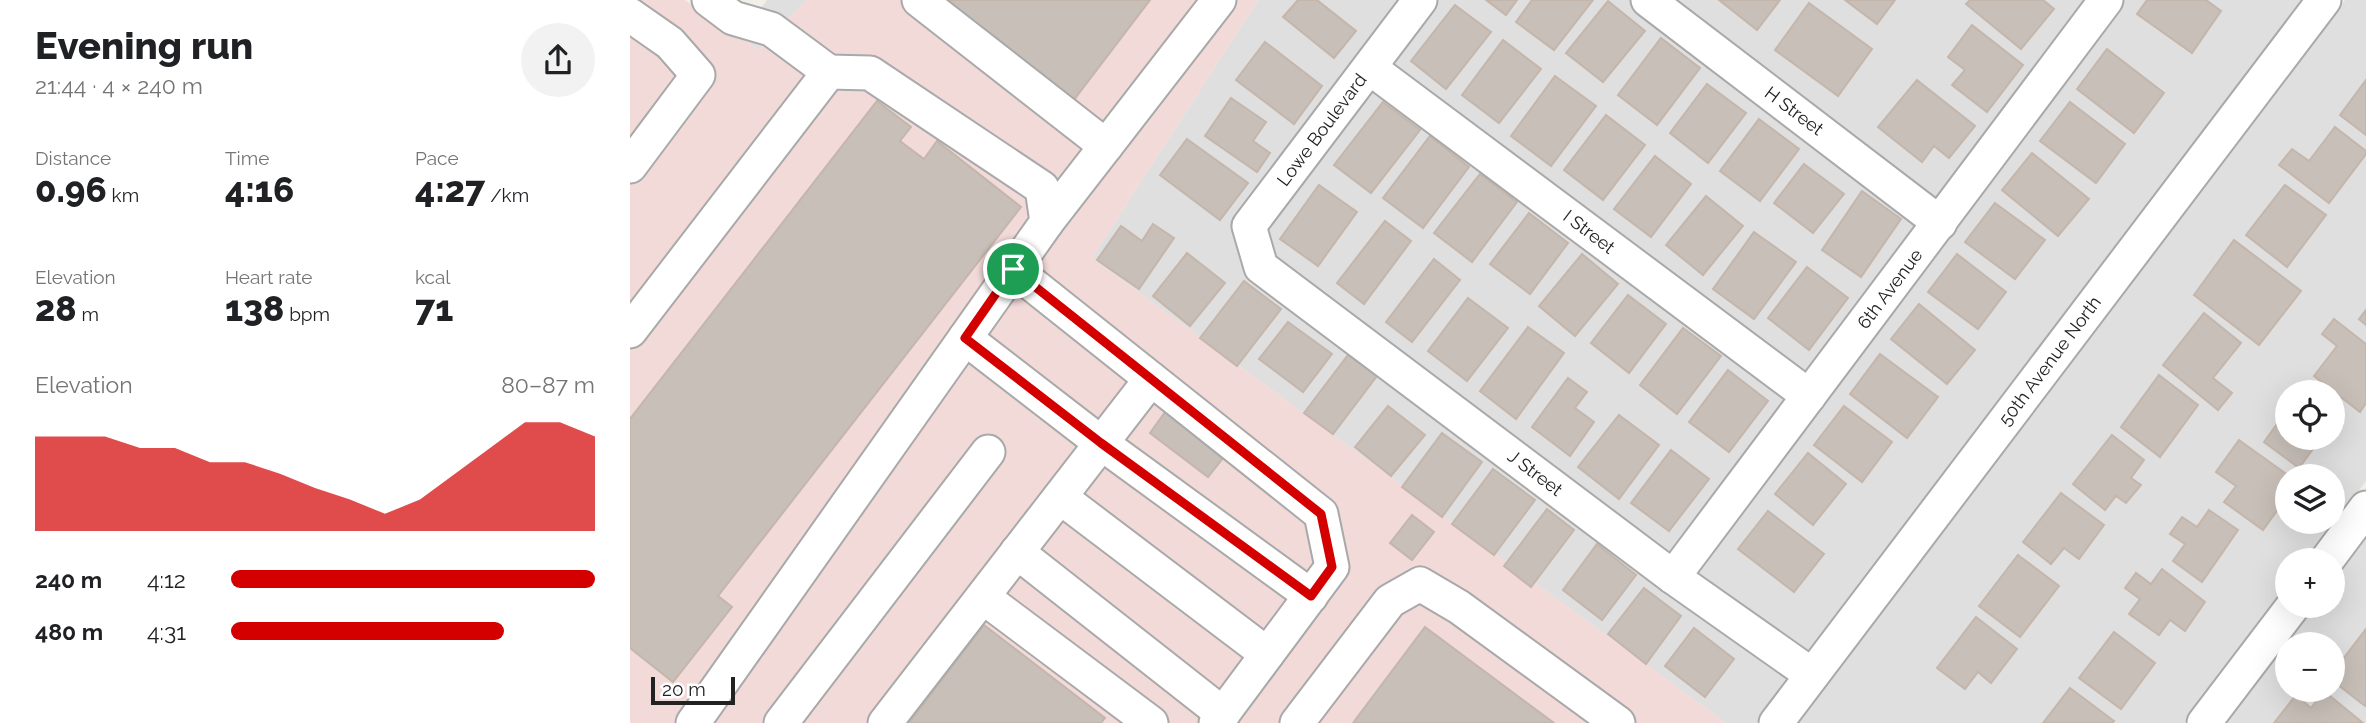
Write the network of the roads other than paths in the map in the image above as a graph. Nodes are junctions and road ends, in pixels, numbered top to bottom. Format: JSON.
{"nodes":[{"id":1,"x":919,"y":0,"type":"edge"},
{"id":2,"x":1219,"y":0,"type":"edge"},
{"id":3,"x":1420,"y":0,"type":"edge"},
{"id":4,"x":1648,"y":0,"type":"edge"},
{"id":5,"x":2106,"y":0,"type":"edge"},
{"id":6,"x":2325,"y":0,"type":"edge"},
{"id":7,"x":730,"y":6,"type":"edge"},
{"id":8,"x":630,"y":15,"type":"edge"},
{"id":9,"x":1370,"y":68,"type":"junction"},
{"id":10,"x":829,"y":72,"type":"junction"},
{"id":11,"x":1105,"y":145,"type":"junction"},
{"id":12,"x":630,"y":166,"type":"edge"},
{"id":13,"x":1047,"y":222,"type":"junction"},
{"id":14,"x":1940,"y":223,"type":"junction"},
{"id":15,"x":1261,"y":267,"type":"joint"},
{"id":16,"x":1013,"y":269,"type":"junction"},
{"id":17,"x":630,"y":331,"type":"edge"},
{"id":18,"x":965,"y":338,"type":"junction"},
{"id":19,"x":1151,"y":379,"type":"junction"},
{"id":20,"x":1809,"y":396,"type":"junction"},
{"id":21,"x":1101,"y":443,"type":"junction"},
{"id":22,"x":988,"y":452,"type":"dead end"},
{"id":23,"x":1060,"y":497,"type":"junction"},
{"id":24,"x":2366,"y":508,"type":"edge"},
{"id":25,"x":2336,"y":548,"type":"edge"},
{"id":26,"x":1017,"y":552,"type":"junction"},
{"id":27,"x":1673,"y":577,"type":"junction"},
{"id":28,"x":1311,"y":596,"type":"junction"},
{"id":29,"x":983,"y":597,"type":"junction"},
{"id":30,"x":2284,"y":618,"type":"edge"},
{"id":31,"x":1267,"y":654,"type":"junction"},
{"id":32,"x":1812,"y":675,"type":"junction"},
{"id":33,"x":1219,"y":718,"type":"edge"},
{"id":34,"x":1146,"y":721,"type":"edge"},
{"id":35,"x":693,"y":723,"type":"edge"},
{"id":36,"x":781,"y":723,"type":"edge"},
{"id":37,"x":885,"y":723,"type":"edge"},
{"id":38,"x":1297,"y":723,"type":"edge"},
{"id":39,"x":1618,"y":723,"type":"edge"},
{"id":40,"x":1776,"y":723,"type":"edge"},
{"id":41,"x":2204,"y":723,"type":"edge"}],
"edges":[{"from":1,"to":11,"type":"street"},
{"from":2,"to":11,"type":"street"},
{"from":3,"to":9,"type":"street","name":"Lowe Boulevard"},
{"from":4,"to":14,"type":"street","name":"H Street"},
{"from":5,"to":14,"type":"street","name":"6th Avenue"},
{"from":6,"to":32,"type":"street","name":"50th Avenue North"},
{"from":7,"to":10,"type":"street"},
{"from":8,"to":12,"type":"street"},
{"from":9,"to":15,"type":"street","name":"Lowe Boulevard"},
{"from":9,"to":20,"type":"street","name":"I Street"},
{"from":10,"to":13,"type":"street"},
{"from":10,"to":17,"type":"street"},
{"from":11,"to":13,"type":"street"},
{"from":13,"to":16,"type":"street"},
{"from":14,"to":20,"type":"street","name":"6th Avenue"},
{"from":15,"to":27,"type":"street","name":"J Street"},
{"from":16,"to":18,"type":"street"},
{"from":16,"to":19,"type":"street"},
{"from":18,"to":21,"type":"street"},
{"from":18,"to":35,"type":"street"},
{"from":19,"to":21,"type":"street"},
{"from":19,"to":28,"type":"street"},
{"from":20,"to":27,"type":"street","name":"6th Avenue"},
{"from":21,"to":23,"type":"street"},
{"from":21,"to":28,"type":"street"},
{"from":22,"to":36,"type":"street"},
{"from":23,"to":26,"type":"street"},
{"from":23,"to":31,"type":"street"},
{"from":24,"to":25,"type":"street"},
{"from":26,"to":29,"type":"street"},
{"from":26,"to":33,"type":"street"},
{"from":27,"to":32,"type":"street","name":"J Street"},
{"from":28,"to":31,"type":"street"},
{"from":29,"to":34,"type":"street"},
{"from":29,"to":37,"type":"street"},
{"from":30,"to":41,"type":"street"},
{"from":31,"to":33,"type":"street"},
{"from":32,"to":40,"type":"street","name":"50th Avenue North"},
{"from":38,"to":39,"type":"street"}]}
